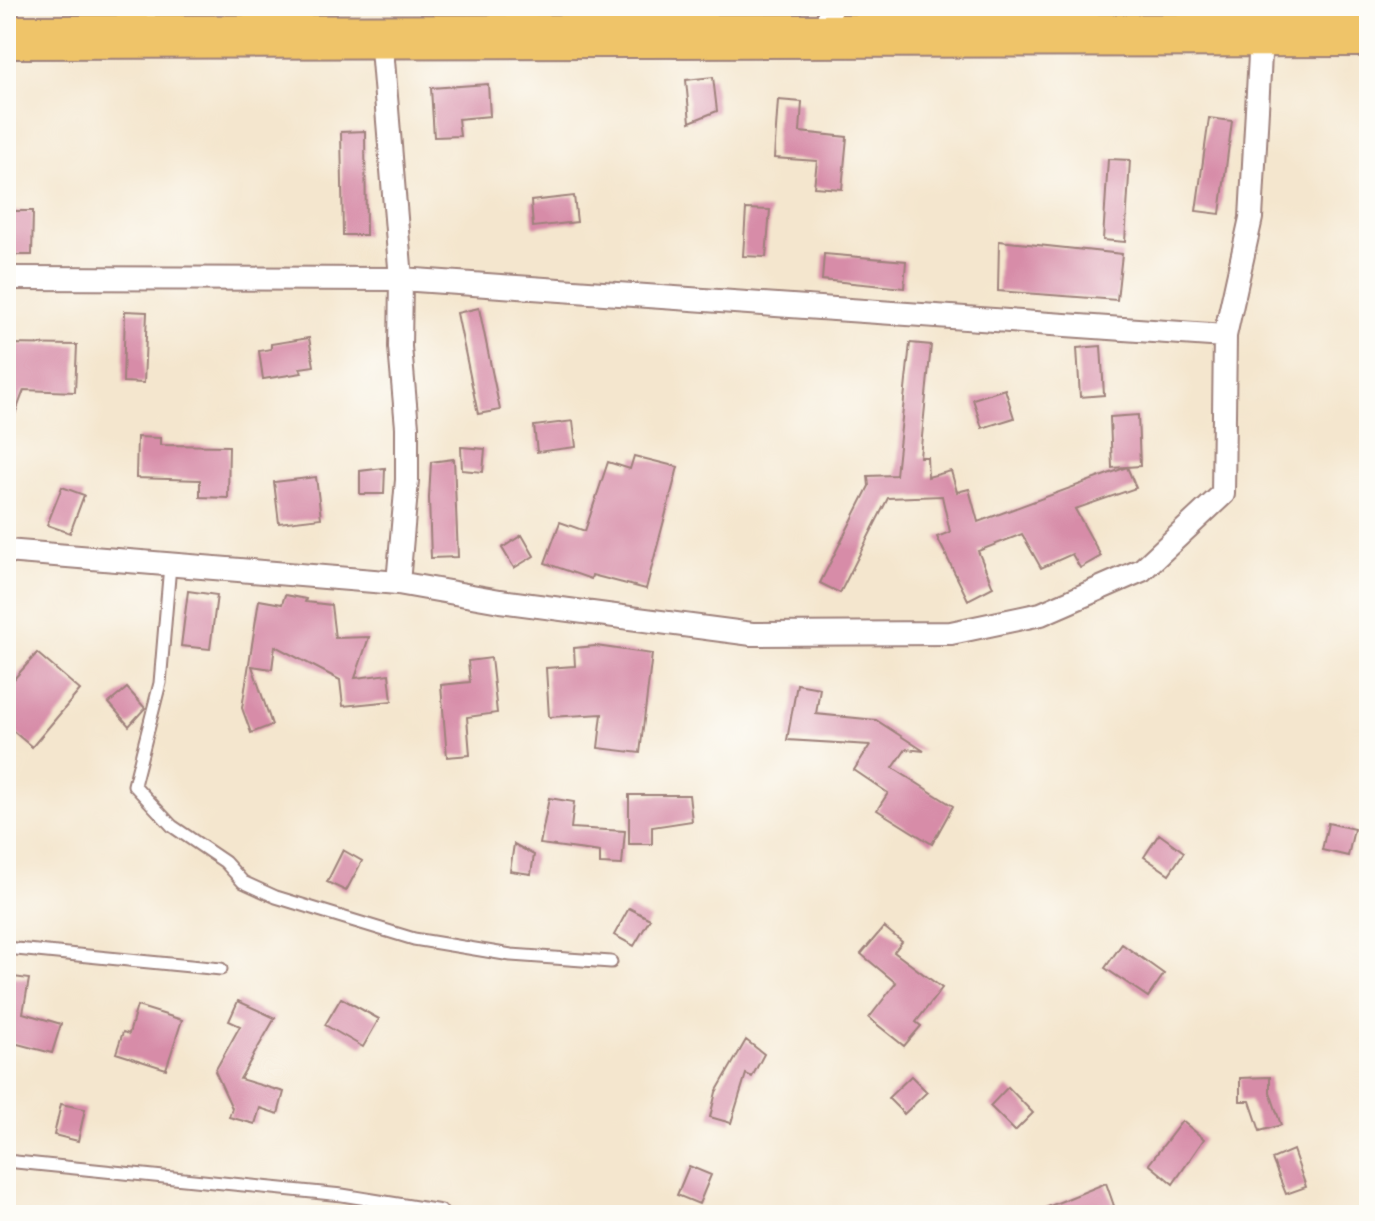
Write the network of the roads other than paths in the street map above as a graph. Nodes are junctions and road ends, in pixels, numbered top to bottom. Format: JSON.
{"nodes":[{"id":1,"x":829,"y":20,"type":"edge"},
{"id":2,"x":144,"y":21,"type":"edge"},
{"id":3,"x":1259,"y":22,"type":"edge"},
{"id":4,"x":1369,"y":35,"type":"edge"},
{"id":5,"x":381,"y":36,"type":"junction"},
{"id":6,"x":6,"y":37,"type":"edge"},
{"id":7,"x":6,"y":278,"type":"edge"},
{"id":8,"x":401,"y":279,"type":"junction"},
{"id":9,"x":1225,"y":336,"type":"junction"},
{"id":10,"x":6,"y":551,"type":"edge"},
{"id":11,"x":170,"y":565,"type":"junction"},
{"id":12,"x":398,"y":583,"type":"junction"},
{"id":13,"x":6,"y":948,"type":"edge"},
{"id":14,"x":611,"y":962,"type":"dead end"},
{"id":15,"x":221,"y":969,"type":"dead end"},
{"id":16,"x":6,"y":1161,"type":"edge"},
{"id":17,"x":441,"y":1211,"type":"dead end"}],
"edges":[{"from":1,"to":3,"type":"highway"},
{"from":1,"to":5,"type":"highway"},
{"from":2,"to":5,"type":"highway"},
{"from":2,"to":6,"type":"highway"},
{"from":3,"to":4,"type":"highway"},
{"from":3,"to":9,"type":"street"},
{"from":5,"to":8,"type":"street"},
{"from":7,"to":8,"type":"street"},
{"from":8,"to":9,"type":"street"},
{"from":8,"to":12,"type":"street"},
{"from":9,"to":12,"type":"street"},
{"from":10,"to":11,"type":"street"},
{"from":11,"to":12,"type":"street"},
{"from":11,"to":14,"type":"lane"},
{"from":13,"to":15,"type":"lane"},
{"from":16,"to":17,"type":"lane"}]}
